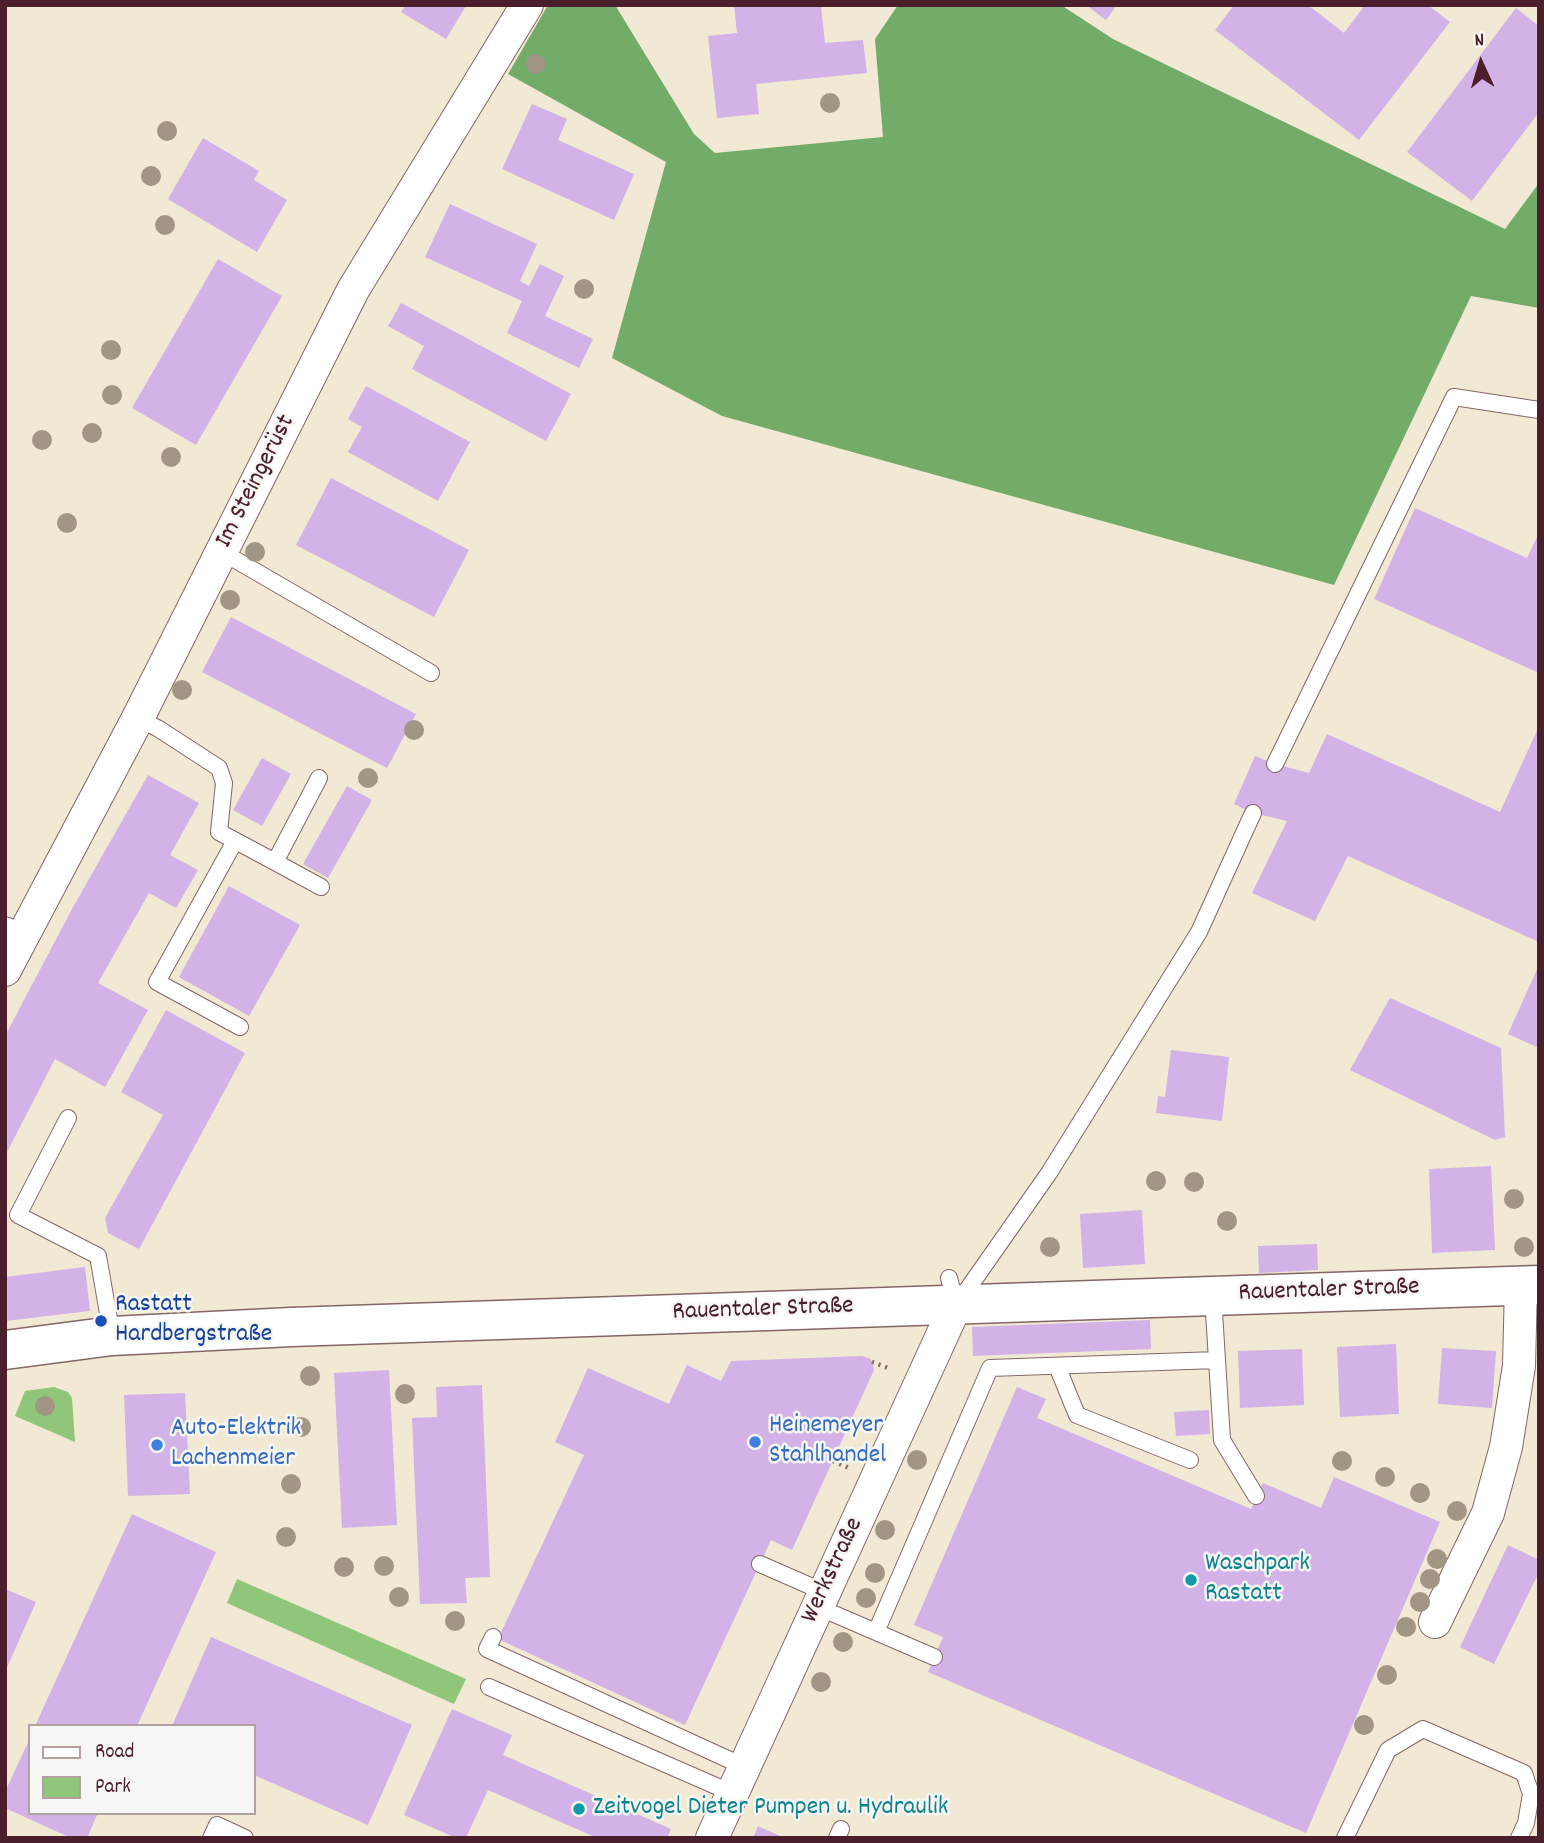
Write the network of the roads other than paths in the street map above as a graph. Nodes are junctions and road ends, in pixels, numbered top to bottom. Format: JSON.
{"nodes":[{"id":1,"x":527,"y":5,"type":"edge"},
{"id":2,"x":1539,"y":411,"type":"edge"},
{"id":3,"x":222,"y":552,"type":"junction"},
{"id":4,"x":431,"y":673,"type":"dead end"},
{"id":5,"x":138,"y":718,"type":"junction"},
{"id":6,"x":1275,"y":764,"type":"dead end"},
{"id":7,"x":319,"y":778,"type":"dead end"},
{"id":8,"x":1253,"y":813,"type":"dead end"},
{"id":9,"x":235,"y":841,"type":"junction"},
{"id":10,"x":275,"y":862,"type":"junction"},
{"id":11,"x":321,"y":887,"type":"dead end"},
{"id":12,"x":16,"y":929,"type":"edge"},
{"id":13,"x":5,"y":970,"type":"edge"},
{"id":14,"x":240,"y":1027,"type":"dead end"},
{"id":15,"x":68,"y":1118,"type":"dead end"},
{"id":16,"x":1530,"y":1285,"type":"edge"},
{"id":17,"x":953,"y":1292,"type":"junction"},
{"id":18,"x":1213,"y":1296,"type":"junction"},
{"id":19,"x":112,"y":1336,"type":"junction"},
{"id":20,"x":5,"y":1350,"type":"edge"},
{"id":21,"x":1217,"y":1360,"type":"junction"},
{"id":22,"x":1057,"y":1366,"type":"junction"},
{"id":23,"x":1189,"y":1460,"type":"dead end"},
{"id":24,"x":1256,"y":1496,"type":"dead end"},
{"id":25,"x":760,"y":1564,"type":"dead end"},
{"id":26,"x":821,"y":1599,"type":"junction"},
{"id":27,"x":1435,"y":1622,"type":"dead end"},
{"id":28,"x":876,"y":1632,"type":"junction"},
{"id":29,"x":493,"y":1637,"type":"dead end"},
{"id":30,"x":934,"y":1657,"type":"dead end"},
{"id":31,"x":489,"y":1687,"type":"dead end"},
{"id":32,"x":738,"y":1780,"type":"junction"},
{"id":33,"x":211,"y":1838,"type":"edge"},
{"id":34,"x":245,"y":1838,"type":"edge"},
{"id":35,"x":712,"y":1838,"type":"edge"},
{"id":36,"x":1345,"y":1838,"type":"edge"},
{"id":37,"x":1519,"y":1838,"type":"edge"}],
"edges":[{"from":1,"to":3,"type":"street","name":"Im Steingerüst"},
{"from":2,"to":6,"type":"lane"},
{"from":3,"to":4,"type":"lane"},
{"from":3,"to":5,"type":"street","name":"Im Steingerüst"},
{"from":5,"to":9,"type":"lane"},
{"from":5,"to":12,"type":"street","name":"Im Steingerüst"},
{"from":7,"to":10,"type":"lane"},
{"from":8,"to":17,"type":"lane"},
{"from":9,"to":10,"type":"lane"},
{"from":9,"to":14,"type":"lane"},
{"from":10,"to":11,"type":"lane"},
{"from":12,"to":13,"type":"street","name":"Im Steingerüst"},
{"from":15,"to":19,"type":"lane"},
{"from":16,"to":18,"type":"street","name":"Rauentaler Straße"},
{"from":16,"to":27,"type":"street","name":"Rauentaler Straße"},
{"from":17,"to":18,"type":"street","name":"Rauentaler Straße"},
{"from":17,"to":19,"type":"street","name":"Rauentaler Straße"},
{"from":17,"to":26,"type":"street","name":"Werkstraße"},
{"from":18,"to":21,"type":"lane"},
{"from":19,"to":20,"type":"street","name":"Rauentaler Straße"},
{"from":21,"to":22,"type":"lane"},
{"from":21,"to":24,"type":"lane"},
{"from":22,"to":23,"type":"lane"},
{"from":22,"to":28,"type":"lane"},
{"from":25,"to":26,"type":"lane"},
{"from":26,"to":28,"type":"lane"},
{"from":26,"to":32,"type":"street","name":"Werkstraße"},
{"from":28,"to":30,"type":"lane"},
{"from":29,"to":32,"type":"lane"},
{"from":31,"to":32,"type":"lane"},
{"from":32,"to":35,"type":"street","name":"Werkstraße"},
{"from":33,"to":34,"type":"lane"},
{"from":36,"to":37,"type":"lane"}]}
